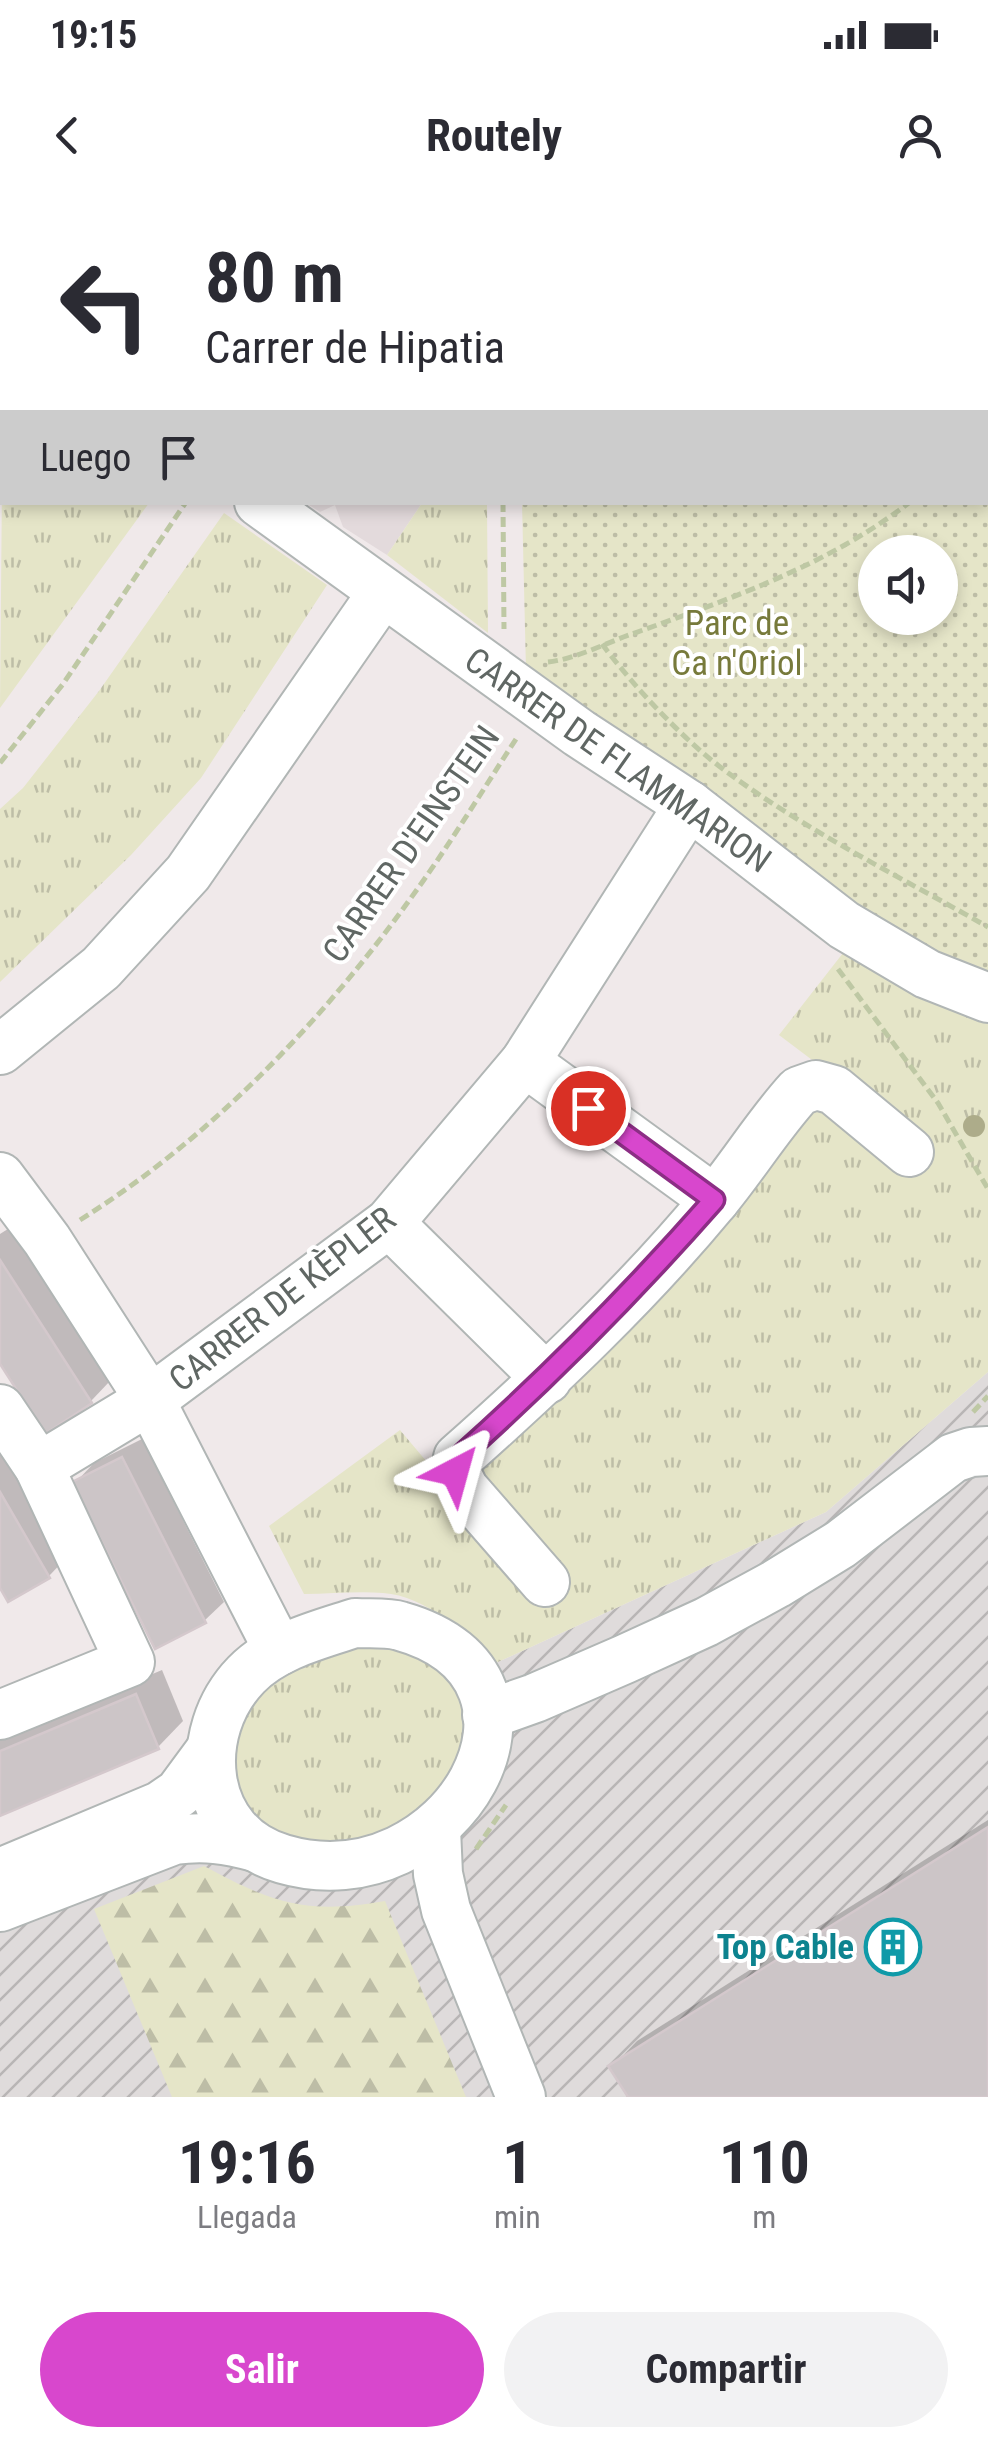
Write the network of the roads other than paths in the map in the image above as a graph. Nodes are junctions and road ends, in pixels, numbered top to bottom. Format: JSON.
{"nodes":[{"id":1,"x":264,"y":505,"type":"edge"},
{"id":2,"x":383,"y":592,"type":"junction"},
{"id":3,"x":689,"y":806,"type":"junction"},
{"id":4,"x":988,"y":998,"type":"edge"},
{"id":5,"x":0,"y":1050,"type":"edge"},
{"id":6,"x":525,"y":1062,"type":"junction"},
{"id":7,"x":909,"y":1152,"type":"dead end"},
{"id":8,"x":0,"y":1176,"type":"edge"},
{"id":9,"x":714,"y":1200,"type":"junction"},
{"id":10,"x":388,"y":1224,"type":"junction"},
{"id":11,"x":547,"y":1378,"type":"junction"},
{"id":12,"x":150,"y":1400,"type":"junction"},
{"id":13,"x":0,"y":1408,"type":"edge"},
{"id":14,"x":988,"y":1420,"type":"edge"},
{"id":15,"x":970,"y":1454,"type":"edge"},
{"id":16,"x":39,"y":1467,"type":"junction"},
{"id":17,"x":545,"y":1582,"type":"dead end"},
{"id":18,"x":280,"y":1651,"type":"junction"},
{"id":19,"x":0,"y":1715,"type":"edge"},
{"id":20,"x":487,"y":1715,"type":"junction"},
{"id":21,"x":210,"y":1751,"type":"junction"},
{"id":22,"x":417,"y":1841,"type":"junction"},
{"id":23,"x":256,"y":1847,"type":"junction"},
{"id":24,"x":0,"y":1872,"type":"edge"},
{"id":25,"x":0,"y":1907,"type":"edge"},
{"id":26,"x":493,"y":2097,"type":"edge"},
{"id":27,"x":521,"y":2097,"type":"edge"}],
"edges":[{"from":1,"to":2,"type":"street","name":"CARRER DE FLAMMARION"},
{"from":2,"to":3,"type":"street","name":"CARRER DE FLAMMARION"},
{"from":2,"to":5,"type":"street"},
{"from":3,"to":4,"type":"street","name":"CARRER DE FLAMMARION"},
{"from":3,"to":6,"type":"street","name":"CARRER DE KÈPLER"},
{"from":6,"to":9,"type":"street"},
{"from":6,"to":10,"type":"street","name":"CARRER DE KÈPLER"},
{"from":7,"to":9,"type":"street"},
{"from":8,"to":12,"type":"street"},
{"from":9,"to":11,"type":"street"},
{"from":10,"to":11,"type":"street"},
{"from":10,"to":12,"type":"street","name":"CARRER DE KÈPLER"},
{"from":11,"to":17,"type":"street"},
{"from":12,"to":16,"type":"street","name":"CARRER DE KÈPLER"},
{"from":12,"to":18,"type":"street"},
{"from":13,"to":16,"type":"street"},
{"from":14,"to":15,"type":"street"},
{"from":15,"to":20,"type":"street"},
{"from":16,"to":19,"type":"street"},
{"from":18,"to":20,"type":"street"},
{"from":18,"to":21,"type":"street"},
{"from":20,"to":22,"type":"street"},
{"from":21,"to":23,"type":"street"},
{"from":21,"to":24,"type":"street"},
{"from":22,"to":23,"type":"street"},
{"from":22,"to":26,"type":"street"},
{"from":22,"to":27,"type":"street"},
{"from":23,"to":25,"type":"street"}]}
